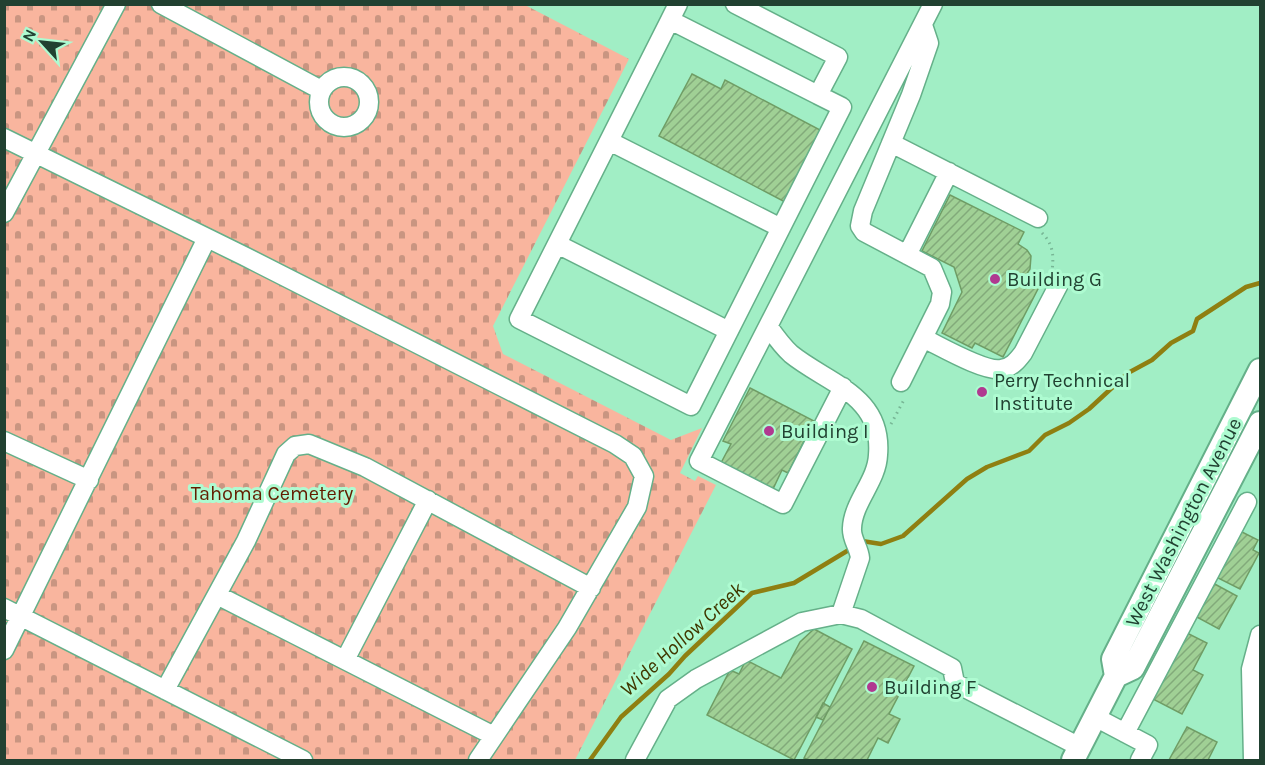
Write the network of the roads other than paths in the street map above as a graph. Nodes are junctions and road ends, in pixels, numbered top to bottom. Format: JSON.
{"nodes":[{"id":1,"x":116,"y":4,"type":"edge"},
{"id":2,"x":161,"y":4,"type":"edge"},
{"id":3,"x":735,"y":4,"type":"edge"},
{"id":4,"x":933,"y":4,"type":"edge"},
{"id":5,"x":674,"y":12,"type":"edge"},
{"id":6,"x":923,"y":25,"type":"junction"},
{"id":7,"x":321,"y":90,"type":"dead end"},
{"id":8,"x":818,"y":95,"type":"junction"},
{"id":9,"x":4,"y":138,"type":"edge"},
{"id":10,"x":609,"y":141,"type":"junction"},
{"id":11,"x":891,"y":143,"type":"junction"},
{"id":12,"x":36,"y":154,"type":"junction"},
{"id":13,"x":949,"y":172,"type":"junction"},
{"id":14,"x":4,"y":213,"type":"edge"},
{"id":15,"x":1038,"y":218,"type":"road end"},
{"id":16,"x":781,"y":228,"type":"junction"},
{"id":17,"x":207,"y":238,"type":"junction"},
{"id":18,"x":557,"y":244,"type":"junction"},
{"id":19,"x":907,"y":255,"type":"junction"},
{"id":20,"x":1059,"y":284,"type":"road end"},
{"id":21,"x":768,"y":326,"type":"junction"},
{"id":22,"x":729,"y":331,"type":"junction"},
{"id":23,"x":923,"y":338,"type":"junction"},
{"id":24,"x":1260,"y":370,"type":"edge"},
{"id":25,"x":901,"y":382,"type":"dead end"},
{"id":26,"x":843,"y":387,"type":"junction"},
{"id":27,"x":1260,"y":423,"type":"edge"},
{"id":28,"x":4,"y":441,"type":"edge"},
{"id":29,"x":89,"y":480,"type":"junction"},
{"id":30,"x":428,"y":500,"type":"junction"},
{"id":31,"x":1247,"y":502,"type":"dead end"},
{"id":32,"x":591,"y":588,"type":"junction"},
{"id":33,"x":217,"y":595,"type":"junction"},
{"id":34,"x":4,"y":608,"type":"edge"},
{"id":35,"x":841,"y":614,"type":"junction"},
{"id":36,"x":22,"y":617,"type":"junction"},
{"id":37,"x":1260,"y":635,"type":"edge"},
{"id":38,"x":4,"y":650,"type":"edge"},
{"id":39,"x":345,"y":660,"type":"junction"},
{"id":40,"x":1116,"y":676,"type":"junction"},
{"id":41,"x":165,"y":690,"type":"junction"},
{"id":42,"x":1095,"y":717,"type":"junction"},
{"id":43,"x":1125,"y":733,"type":"junction"},
{"id":44,"x":494,"y":736,"type":"junction"},
{"id":45,"x":1076,"y":754,"type":"edge"},
{"id":46,"x":303,"y":760,"type":"edge"},
{"id":47,"x":478,"y":760,"type":"edge"},
{"id":48,"x":635,"y":760,"type":"edge"},
{"id":49,"x":1140,"y":760,"type":"edge"},
{"id":50,"x":1253,"y":760,"type":"edge"}],
"edges":[{"from":1,"to":12,"type":"street"},
{"from":2,"to":7,"type":"street"},
{"from":3,"to":8,"type":"street"},
{"from":4,"to":6,"type":"street"},
{"from":5,"to":8,"type":"street"},
{"from":5,"to":10,"type":"street"},
{"from":6,"to":11,"type":"street"},
{"from":6,"to":21,"type":"street"},
{"from":8,"to":16,"type":"street"},
{"from":9,"to":12,"type":"street"},
{"from":10,"to":16,"type":"street"},
{"from":10,"to":18,"type":"street"},
{"from":11,"to":13,"type":"street"},
{"from":11,"to":19,"type":"street"},
{"from":12,"to":14,"type":"street"},
{"from":12,"to":17,"type":"street"},
{"from":13,"to":15,"type":"street"},
{"from":13,"to":19,"type":"street"},
{"from":16,"to":22,"type":"street"},
{"from":17,"to":29,"type":"street"},
{"from":17,"to":32,"type":"street"},
{"from":18,"to":22,"type":"street"},
{"from":18,"to":22,"type":"street"},
{"from":19,"to":23,"type":"street"},
{"from":20,"to":23,"type":"street"},
{"from":21,"to":26,"type":"street"},
{"from":21,"to":26,"type":"street"},
{"from":23,"to":25,"type":"street"},
{"from":24,"to":40,"type":"main road","name":"West Washington Avenue"},
{"from":26,"to":35,"type":"street"},
{"from":27,"to":40,"type":"main road","name":"West Washington Avenue"},
{"from":28,"to":29,"type":"street"},
{"from":29,"to":36,"type":"street"},
{"from":30,"to":32,"type":"street"},
{"from":30,"to":33,"type":"street"},
{"from":30,"to":39,"type":"street"},
{"from":31,"to":43,"type":"street"},
{"from":32,"to":44,"type":"street"},
{"from":33,"to":39,"type":"street"},
{"from":33,"to":41,"type":"street"},
{"from":34,"to":36,"type":"street"},
{"from":35,"to":45,"type":"street"},
{"from":35,"to":48,"type":"street"},
{"from":36,"to":38,"type":"street"},
{"from":36,"to":41,"type":"street"},
{"from":37,"to":50,"type":"street"},
{"from":39,"to":44,"type":"street"},
{"from":40,"to":42,"type":"main road","name":"West Washington Avenue"},
{"from":41,"to":46,"type":"street"},
{"from":42,"to":43,"type":"street"},
{"from":42,"to":45,"type":"main road","name":"West Washington Avenue"},
{"from":43,"to":49,"type":"street"},
{"from":44,"to":47,"type":"street"}]}
